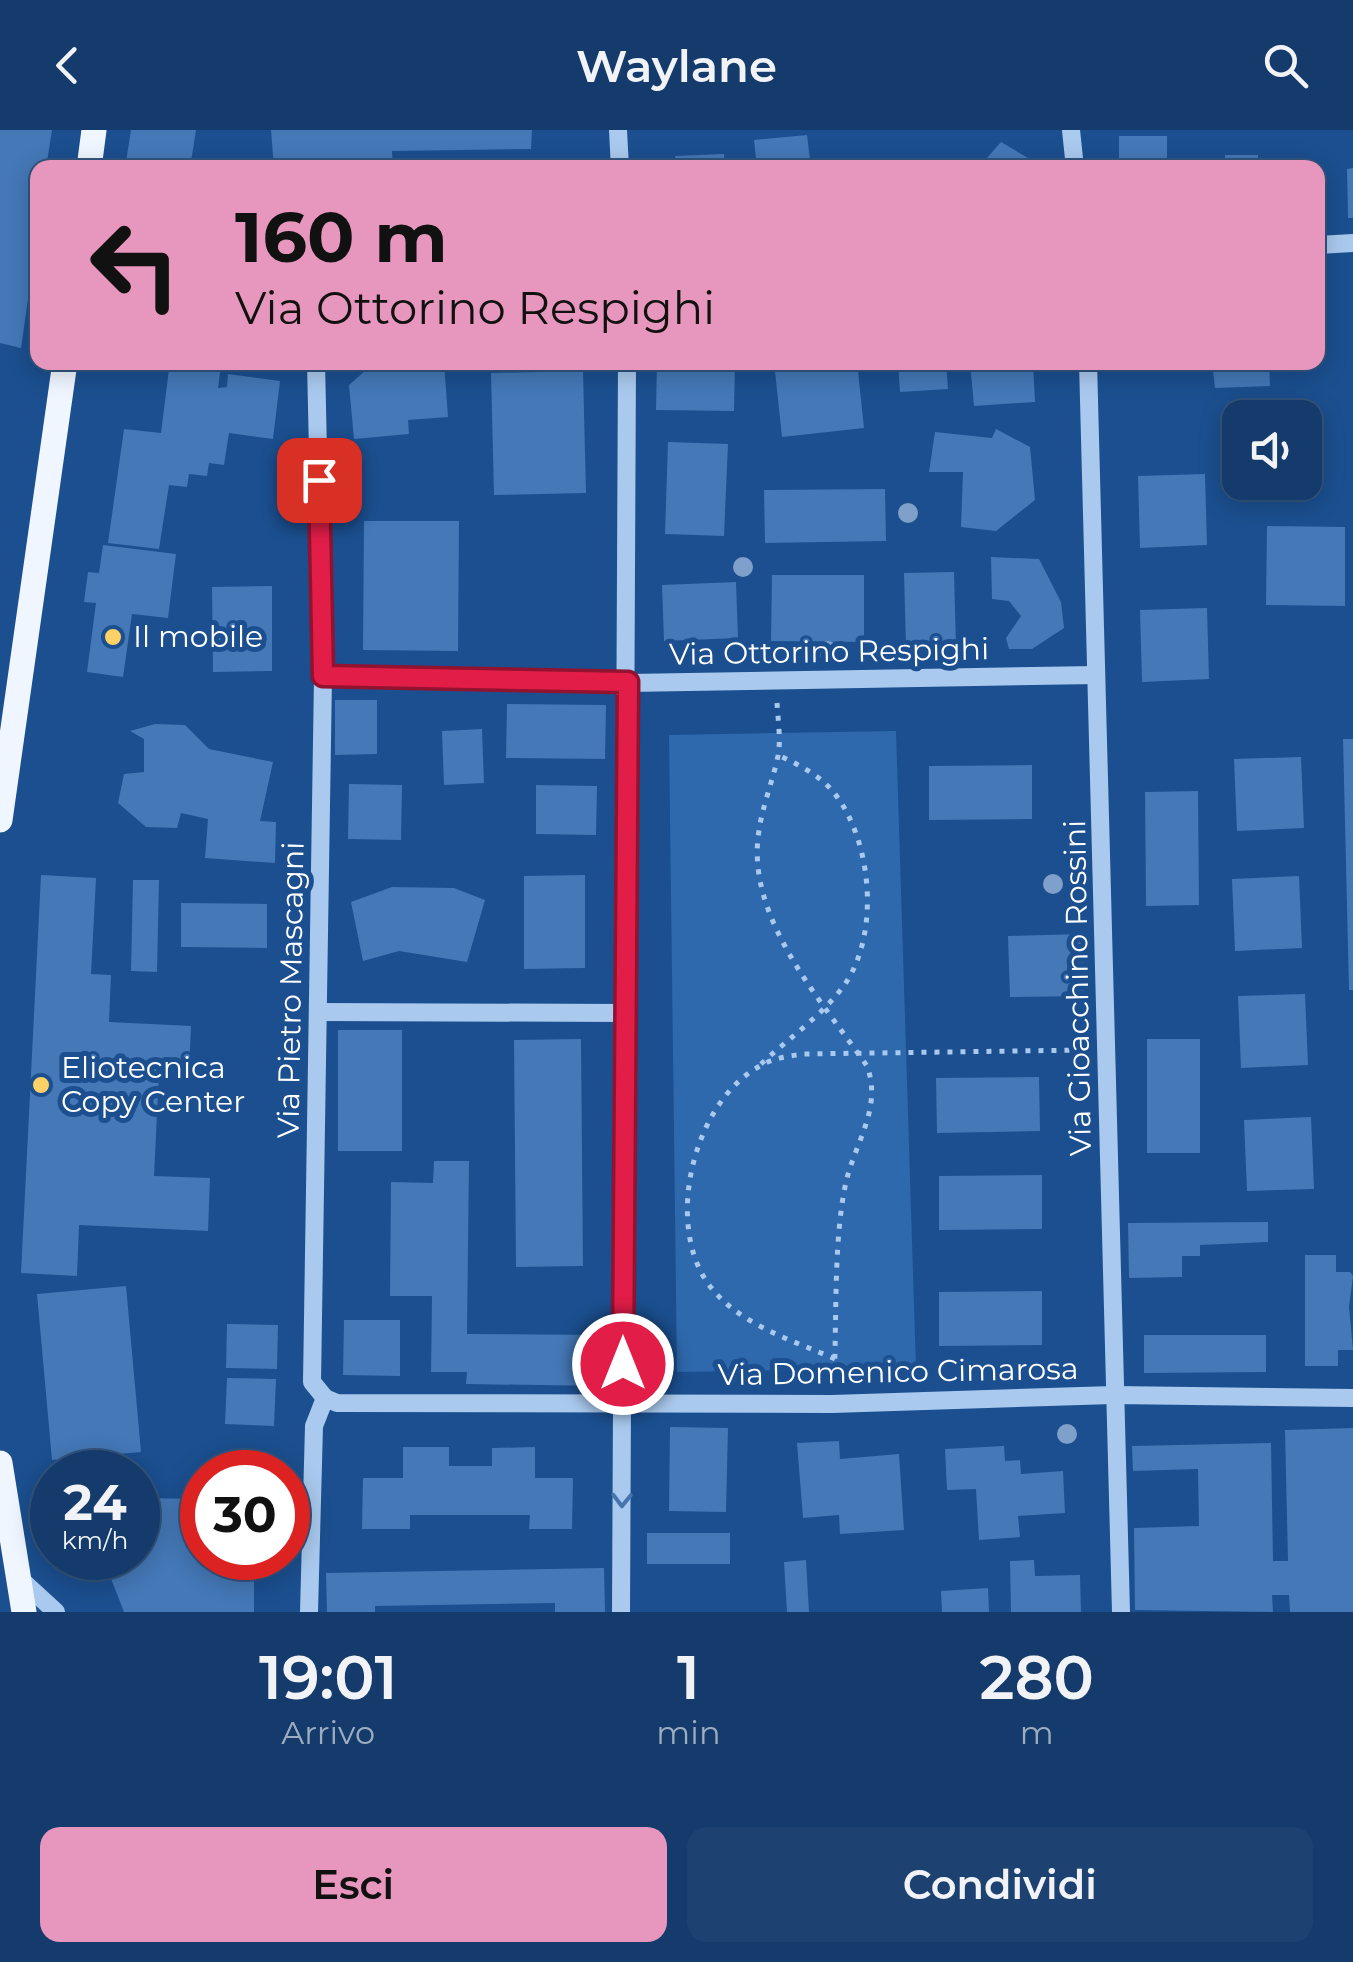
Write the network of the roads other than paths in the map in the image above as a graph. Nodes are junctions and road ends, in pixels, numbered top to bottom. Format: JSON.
{"nodes":[{"id":1,"x":94,"y":130,"type":"edge"},
{"id":2,"x":618,"y":130,"type":"edge"},
{"id":3,"x":1071,"y":130,"type":"edge"},
{"id":4,"x":91,"y":160,"type":"edge"},
{"id":5,"x":620,"y":160,"type":"edge"},
{"id":6,"x":1074,"y":160,"type":"edge"},
{"id":7,"x":1353,"y":243,"type":"edge"},
{"id":8,"x":1325,"y":245,"type":"edge"},
{"id":9,"x":64,"y":370,"type":"edge"},
{"id":10,"x":316,"y":370,"type":"edge"},
{"id":11,"x":627,"y":370,"type":"edge"},
{"id":12,"x":1088,"y":370,"type":"edge"},
{"id":13,"x":323,"y":676,"type":"junction"},
{"id":14,"x":1096,"y":676,"type":"junction"},
{"id":15,"x":628,"y":682,"type":"junction"},
{"id":16,"x":0,"y":820,"type":"edge"},
{"id":17,"x":318,"y":1012,"type":"junction"},
{"id":18,"x":623,"y":1013,"type":"junction"},
{"id":19,"x":1113,"y":1395,"type":"junction"},
{"id":20,"x":325,"y":1398,"type":"junction"},
{"id":21,"x":1353,"y":1398,"type":"edge"},
{"id":22,"x":624,"y":1402,"type":"junction"},
{"id":23,"x":0,"y":1463,"type":"edge"},
{"id":24,"x":19,"y":1578,"type":"junction"},
{"id":25,"x":24,"y":1612,"type":"edge"},
{"id":26,"x":56,"y":1612,"type":"edge"},
{"id":27,"x":308,"y":1612,"type":"edge"},
{"id":28,"x":621,"y":1612,"type":"edge"},
{"id":29,"x":1122,"y":1612,"type":"edge"}],
"edges":[{"from":1,"to":4,"type":"main road"},
{"from":2,"to":5,"type":"street"},
{"from":3,"to":6,"type":"street"},
{"from":7,"to":8,"type":"street"},
{"from":9,"to":16,"type":"main road"},
{"from":10,"to":13,"type":"street","name":"Via Pietro Mascagni"},
{"from":11,"to":15,"type":"street"},
{"from":12,"to":14,"type":"street","name":"Via Gioacchino Rossini"},
{"from":13,"to":15,"type":"street","name":"Via Ottorino Respighi"},
{"from":13,"to":17,"type":"street","name":"Via Pietro Mascagni"},
{"from":14,"to":15,"type":"street","name":"Via Ottorino Respighi"},
{"from":14,"to":19,"type":"street","name":"Via Gioacchino Rossini"},
{"from":15,"to":18,"type":"street"},
{"from":17,"to":18,"type":"street"},
{"from":17,"to":20,"type":"street","name":"Via Pietro Mascagni"},
{"from":18,"to":22,"type":"street"},
{"from":19,"to":21,"type":"street","name":"Via Domenico Cimarosa"},
{"from":19,"to":22,"type":"street","name":"Via Domenico Cimarosa"},
{"from":19,"to":29,"type":"street","name":"Via Gioacchino Rossini"},
{"from":20,"to":22,"type":"street","name":"Via Domenico Cimarosa"},
{"from":20,"to":27,"type":"street","name":"Via Pietro Mascagni"},
{"from":22,"to":28,"type":"street","one_way":true},
{"from":23,"to":24,"type":"main road"},
{"from":24,"to":25,"type":"main road"},
{"from":24,"to":26,"type":"street"}]}
